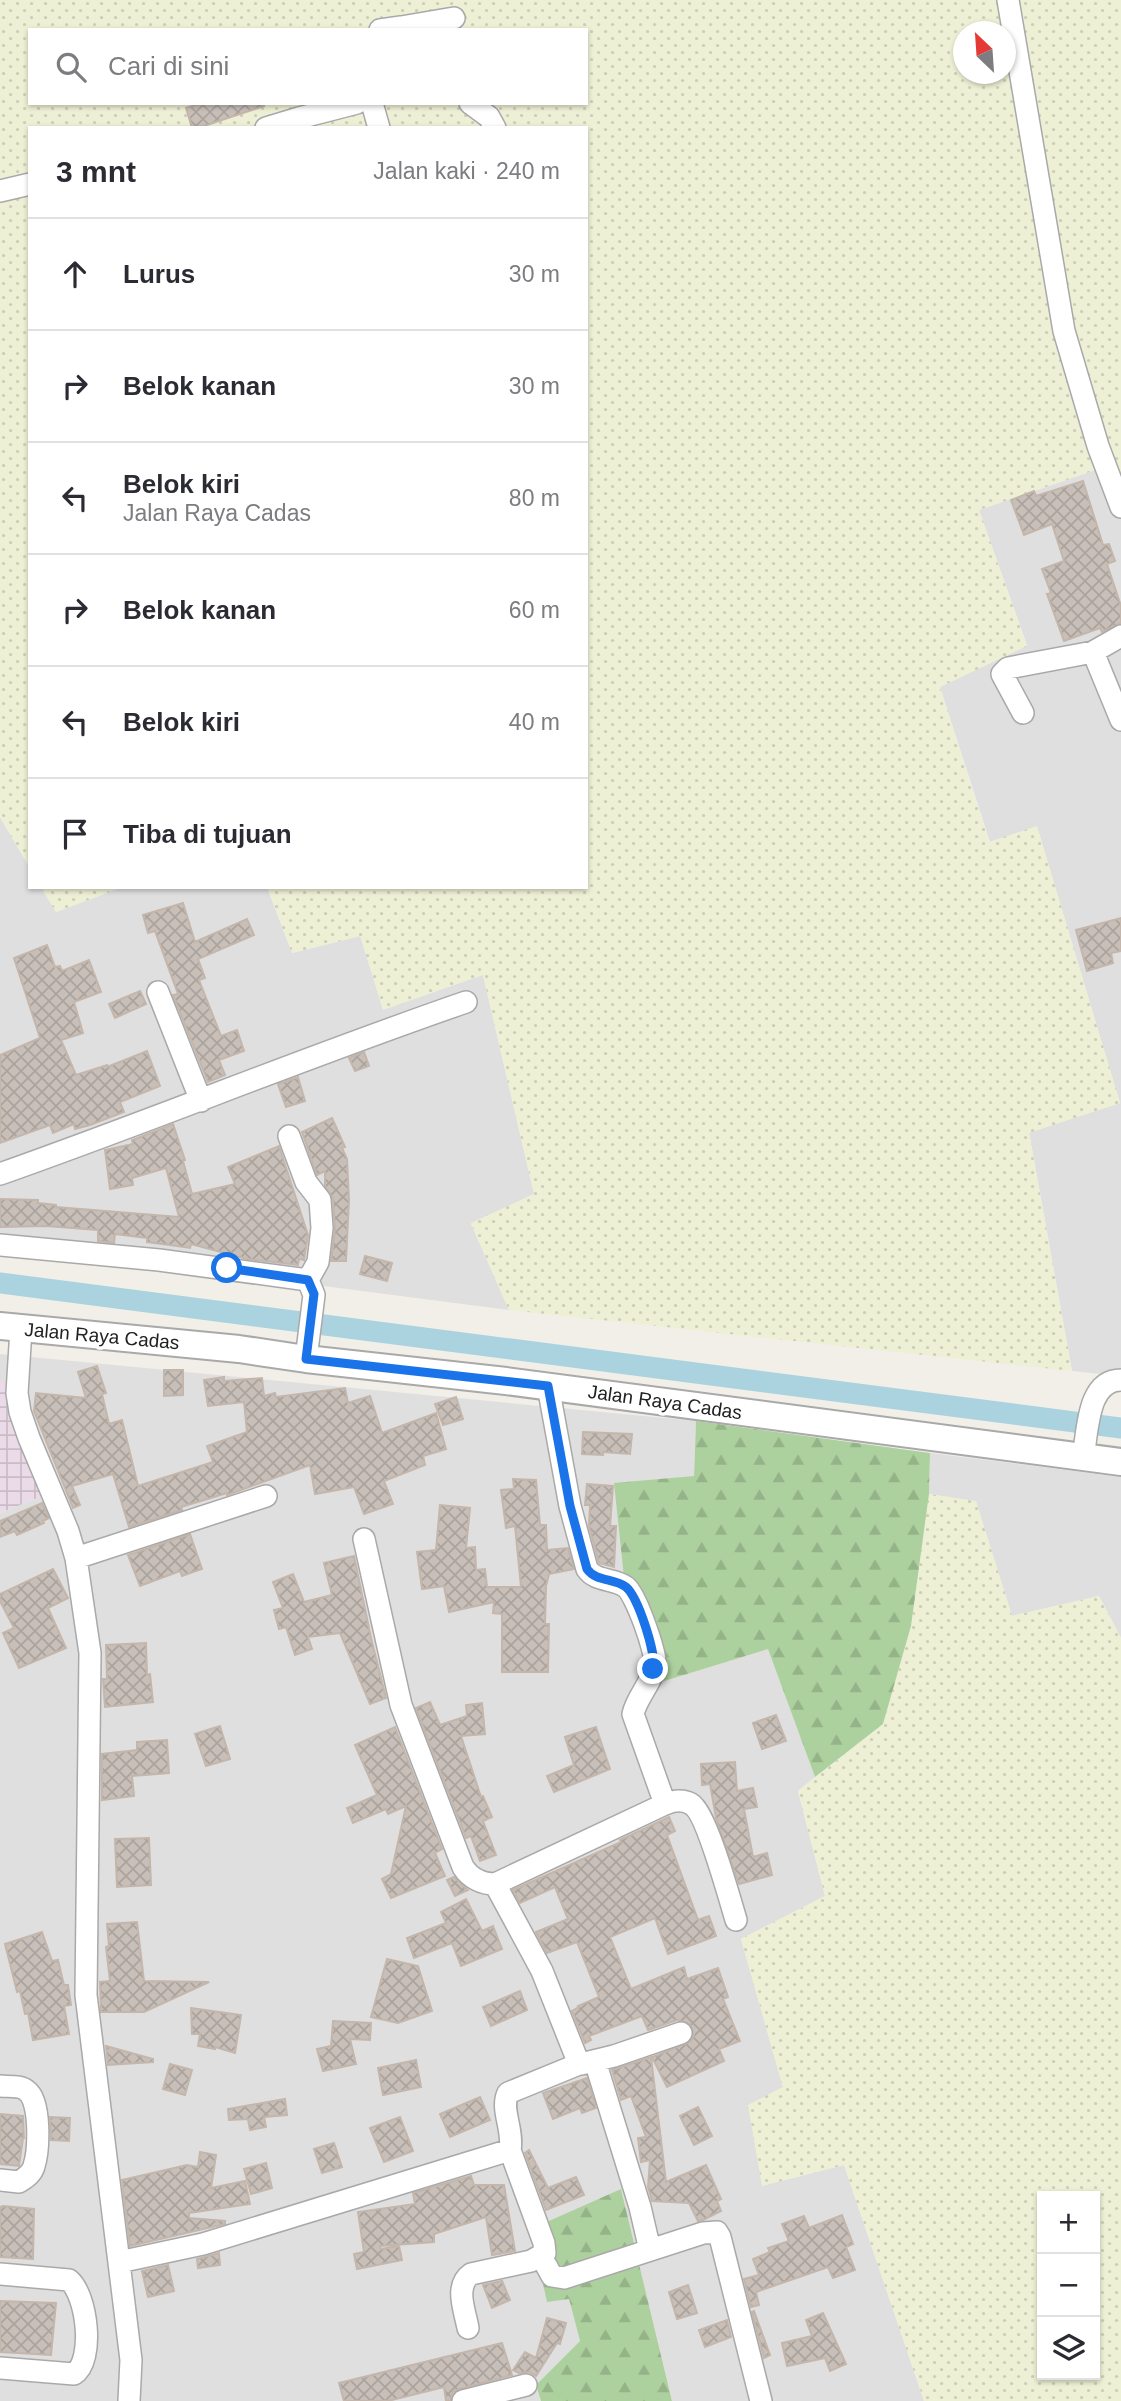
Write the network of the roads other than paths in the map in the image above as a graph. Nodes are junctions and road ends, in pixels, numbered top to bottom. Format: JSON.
{"nodes":[{"id":1,"x":1007,"y":0,"type":"edge"},
{"id":2,"x":455,"y":16,"type":"edge"},
{"id":3,"x":402,"y":28,"type":"edge"},
{"id":4,"x":352,"y":105,"type":"edge"},
{"id":5,"x":373,"y":105,"type":"edge"},
{"id":6,"x":473,"y":105,"type":"edge"},
{"id":7,"x":300,"y":123,"type":"edge"},
{"id":8,"x":280,"y":126,"type":"edge"},
{"id":9,"x":378,"y":126,"type":"edge"},
{"id":10,"x":494,"y":126,"type":"edge"},
{"id":11,"x":28,"y":184,"type":"edge"},
{"id":12,"x":0,"y":191,"type":"edge"},
{"id":13,"x":1121,"y":507,"type":"edge"},
{"id":14,"x":1121,"y":636,"type":"edge"},
{"id":15,"x":1093,"y":652,"type":"junction"},
{"id":16,"x":1023,"y":713,"type":"dead end"},
{"id":17,"x":1121,"y":720,"type":"edge"},
{"id":18,"x":158,"y":992,"type":"dead end"},
{"id":19,"x":466,"y":1002,"type":"dead end"},
{"id":20,"x":201,"y":1101,"type":"junction"},
{"id":21,"x":289,"y":1136,"type":"dead end"},
{"id":22,"x":0,"y":1174,"type":"edge"},
{"id":23,"x":0,"y":1245,"type":"edge"},
{"id":24,"x":311,"y":1287,"type":"junction"},
{"id":25,"x":10,"y":1327,"type":"edge"},
{"id":26,"x":307,"y":1351,"type":"junction"},
{"id":27,"x":1121,"y":1380,"type":"edge"},
{"id":28,"x":548,"y":1386,"type":"junction"},
{"id":29,"x":1084,"y":1452,"type":"junction"},
{"id":30,"x":1121,"y":1462,"type":"edge"},
{"id":31,"x":266,"y":1496,"type":"dead end"},
{"id":32,"x":363,"y":1539,"type":"dead end"},
{"id":33,"x":76,"y":1558,"type":"junction"},
{"id":34,"x":664,"y":1804,"type":"junction"},
{"id":35,"x":495,"y":1884,"type":"junction"},
{"id":36,"x":736,"y":1920,"type":"dead end"},
{"id":37,"x":681,"y":2033,"type":"dead end"},
{"id":38,"x":587,"y":2063,"type":"junction"},
{"id":39,"x":0,"y":2086,"type":"edge"},
{"id":40,"x":510,"y":2150,"type":"junction"},
{"id":41,"x":0,"y":2180,"type":"edge"},
{"id":42,"x":650,"y":2250,"type":"junction"},
{"id":43,"x":541,"y":2256,"type":"junction"},
{"id":44,"x":119,"y":2262,"type":"junction"},
{"id":45,"x":0,"y":2274,"type":"edge"},
{"id":46,"x":468,"y":2328,"type":"dead end"},
{"id":47,"x":0,"y":2368,"type":"edge"},
{"id":48,"x":526,"y":2385,"type":"dead end"},
{"id":49,"x":129,"y":2401,"type":"edge"},
{"id":50,"x":463,"y":2401,"type":"edge"},
{"id":51,"x":761,"y":2401,"type":"edge"}],
"edges":[{"from":1,"to":13,"type":"street"},
{"from":2,"to":3,"type":"street"},
{"from":4,"to":7,"type":"street"},
{"from":5,"to":9,"type":"street"},
{"from":6,"to":10,"type":"street"},
{"from":7,"to":8,"type":"street"},
{"from":11,"to":12,"type":"street"},
{"from":14,"to":15,"type":"street"},
{"from":15,"to":16,"type":"street"},
{"from":15,"to":17,"type":"street"},
{"from":18,"to":20,"type":"street"},
{"from":19,"to":20,"type":"street"},
{"from":20,"to":22,"type":"street"},
{"from":21,"to":24,"type":"street"},
{"from":23,"to":24,"type":"street"},
{"from":24,"to":26,"type":"street"},
{"from":25,"to":26,"type":"street","name":"Jalan Raya Cadas"},
{"from":25,"to":33,"type":"street"},
{"from":26,"to":28,"type":"street","name":"Jalan Raya Cadas"},
{"from":27,"to":29,"type":"street"},
{"from":28,"to":29,"type":"street","name":"Jalan Raya Cadas"},
{"from":28,"to":34,"type":"street"},
{"from":29,"to":30,"type":"street","name":"Jalan Raya Cadas"},
{"from":31,"to":33,"type":"street"},
{"from":32,"to":35,"type":"street"},
{"from":33,"to":44,"type":"street"},
{"from":34,"to":35,"type":"street"},
{"from":34,"to":36,"type":"street"},
{"from":35,"to":38,"type":"street"},
{"from":37,"to":38,"type":"street"},
{"from":38,"to":40,"type":"street"},
{"from":38,"to":42,"type":"street"},
{"from":39,"to":41,"type":"street"},
{"from":40,"to":43,"type":"street"},
{"from":40,"to":44,"type":"street"},
{"from":42,"to":43,"type":"street"},
{"from":42,"to":51,"type":"street"},
{"from":43,"to":46,"type":"street"},
{"from":44,"to":49,"type":"street"},
{"from":45,"to":47,"type":"street"},
{"from":48,"to":50,"type":"street"}]}
